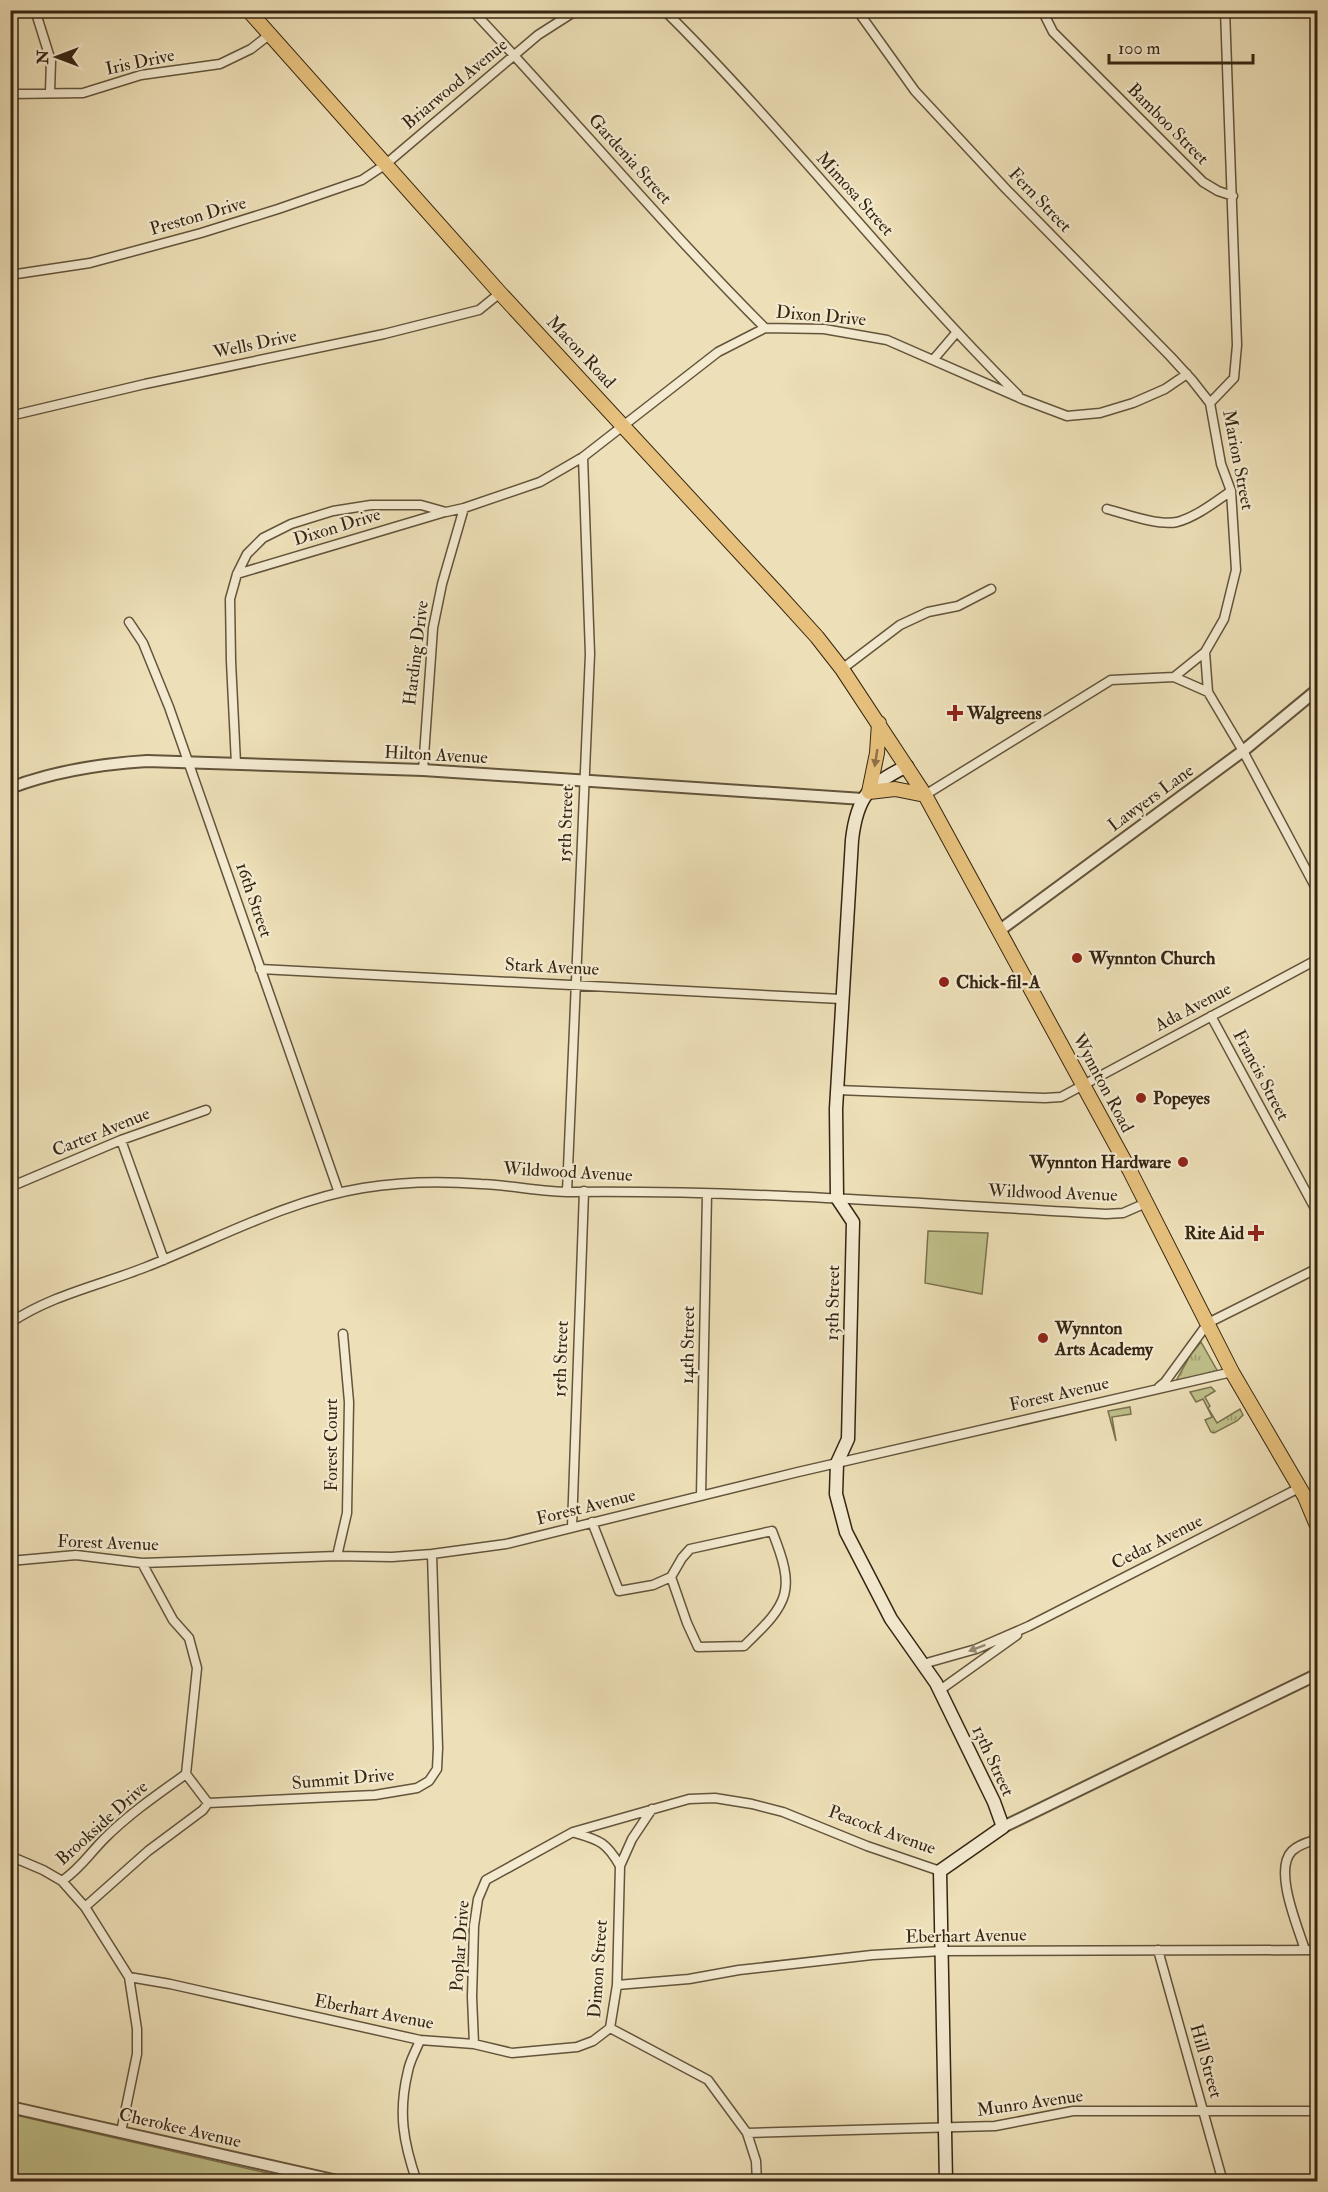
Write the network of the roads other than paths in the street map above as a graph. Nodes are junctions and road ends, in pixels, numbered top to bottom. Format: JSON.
{"nodes":[{"id":1,"x":34,"y":10,"type":"edge"},
{"id":2,"x":248,"y":10,"type":"edge"},
{"id":3,"x":472,"y":10,"type":"edge"},
{"id":4,"x":577,"y":10,"type":"edge"},
{"id":5,"x":664,"y":10,"type":"edge"},
{"id":6,"x":858,"y":10,"type":"edge"},
{"id":7,"x":1042,"y":10,"type":"edge"},
{"id":8,"x":1225,"y":10,"type":"edge"},
{"id":9,"x":269,"y":35,"type":"junction"},
{"id":10,"x":515,"y":55,"type":"junction"},
{"id":11,"x":50,"y":92,"type":"junction"},
{"id":12,"x":10,"y":94,"type":"edge"},
{"id":13,"x":386,"y":164,"type":"junction"},
{"id":14,"x":1233,"y":196,"type":"junction"},
{"id":15,"x":10,"y":275,"type":"edge"},
{"id":16,"x":500,"y":292,"type":"junction"},
{"id":17,"x":765,"y":328,"type":"junction"},
{"id":18,"x":956,"y":333,"type":"junction"},
{"id":19,"x":933,"y":360,"type":"junction"},
{"id":20,"x":1187,"y":374,"type":"junction"},
{"id":21,"x":1022,"y":399,"type":"junction"},
{"id":22,"x":1210,"y":404,"type":"junction"},
{"id":23,"x":10,"y":416,"type":"edge"},
{"id":24,"x":624,"y":426,"type":"junction"},
{"id":25,"x":584,"y":457,"type":"junction"},
{"id":26,"x":1231,"y":491,"type":"junction"},
{"id":27,"x":464,"y":508,"type":"junction"},
{"id":28,"x":1107,"y":509,"type":"dead end"},
{"id":29,"x":446,"y":512,"type":"junction"},
{"id":30,"x":237,"y":574,"type":"junction"},
{"id":31,"x":991,"y":589,"type":"dead end"},
{"id":32,"x":129,"y":622,"type":"dead end"},
{"id":33,"x":1205,"y":652,"type":"junction"},
{"id":34,"x":842,"y":669,"type":"junction"},
{"id":35,"x":1174,"y":677,"type":"junction"},
{"id":36,"x":1317,"y":689,"type":"edge"},
{"id":37,"x":1208,"y":692,"type":"junction"},
{"id":38,"x":879,"y":723,"type":"junction"},
{"id":39,"x":1243,"y":751,"type":"junction"},
{"id":40,"x":189,"y":762,"type":"junction"},
{"id":41,"x":236,"y":764,"type":"junction"},
{"id":42,"x":907,"y":766,"type":"junction"},
{"id":43,"x":423,"y":770,"type":"junction"},
{"id":44,"x":585,"y":779,"type":"junction"},
{"id":45,"x":10,"y":788,"type":"edge"},
{"id":46,"x":866,"y":795,"type":"junction"},
{"id":47,"x":925,"y":795,"type":"junction"},
{"id":48,"x":1317,"y":892,"type":"edge"},
{"id":49,"x":1000,"y":930,"type":"junction"},
{"id":50,"x":1317,"y":959,"type":"edge"},
{"id":51,"x":260,"y":969,"type":"junction"},
{"id":52,"x":576,"y":985,"type":"junction"},
{"id":53,"x":842,"y":999,"type":"junction"},
{"id":54,"x":1211,"y":1016,"type":"junction"},
{"id":55,"x":1083,"y":1085,"type":"junction"},
{"id":56,"x":837,"y":1090,"type":"junction"},
{"id":57,"x":206,"y":1110,"type":"dead end"},
{"id":58,"x":121,"y":1140,"type":"junction"},
{"id":59,"x":10,"y":1187,"type":"edge"},
{"id":60,"x":584,"y":1191,"type":"junction"},
{"id":61,"x":567,"y":1192,"type":"junction"},
{"id":62,"x":339,"y":1193,"type":"junction"},
{"id":63,"x":707,"y":1194,"type":"junction"},
{"id":64,"x":837,"y":1198,"type":"junction"},
{"id":65,"x":1146,"y":1203,"type":"junction"},
{"id":66,"x":1317,"y":1214,"type":"edge"},
{"id":67,"x":164,"y":1260,"type":"junction"},
{"id":68,"x":1317,"y":1268,"type":"edge"},
{"id":69,"x":10,"y":1323,"type":"edge"},
{"id":70,"x":1208,"y":1323,"type":"junction"},
{"id":71,"x":343,"y":1334,"type":"dead end"},
{"id":72,"x":1232,"y":1372,"type":"junction"},
{"id":73,"x":1158,"y":1388,"type":"junction"},
{"id":74,"x":837,"y":1463,"type":"junction"},
{"id":75,"x":1307,"y":1494,"type":"edge"},
{"id":76,"x":701,"y":1496,"type":"junction"},
{"id":77,"x":592,"y":1522,"type":"junction"},
{"id":78,"x":572,"y":1527,"type":"junction"},
{"id":79,"x":1317,"y":1528,"type":"edge"},
{"id":80,"x":432,"y":1554,"type":"junction"},
{"id":81,"x":337,"y":1556,"type":"junction"},
{"id":82,"x":10,"y":1561,"type":"edge"},
{"id":83,"x":142,"y":1563,"type":"junction"},
{"id":84,"x":671,"y":1577,"type":"junction"},
{"id":85,"x":1029,"y":1626,"type":"junction"},
{"id":86,"x":923,"y":1664,"type":"junction"},
{"id":87,"x":1317,"y":1674,"type":"edge"},
{"id":88,"x":940,"y":1690,"type":"junction"},
{"id":89,"x":186,"y":1774,"type":"junction"},
{"id":90,"x":208,"y":1803,"type":"junction"},
{"id":91,"x":652,"y":1809,"type":"junction"},
{"id":92,"x":1003,"y":1827,"type":"junction"},
{"id":93,"x":573,"y":1832,"type":"junction"},
{"id":94,"x":1317,"y":1839,"type":"edge"},
{"id":95,"x":10,"y":1856,"type":"edge"},
{"id":96,"x":510,"y":1865,"type":"joint"},
{"id":97,"x":620,"y":1866,"type":"junction"},
{"id":98,"x":940,"y":1871,"type":"junction"},
{"id":99,"x":62,"y":1881,"type":"junction"},
{"id":100,"x":85,"y":1907,"type":"junction"},
{"id":101,"x":1158,"y":1950,"type":"junction"},
{"id":102,"x":1305,"y":1950,"type":"junction"},
{"id":103,"x":1317,"y":1950,"type":"edge"},
{"id":104,"x":942,"y":1951,"type":"junction"},
{"id":105,"x":129,"y":1977,"type":"junction"},
{"id":106,"x":617,"y":1984,"type":"junction"},
{"id":107,"x":610,"y":2028,"type":"junction"},
{"id":108,"x":420,"y":2040,"type":"junction"},
{"id":109,"x":474,"y":2044,"type":"junction"},
{"id":110,"x":10,"y":2106,"type":"edge"},
{"id":111,"x":1203,"y":2110,"type":"junction"},
{"id":112,"x":1317,"y":2111,"type":"edge"},
{"id":113,"x":944,"y":2129,"type":"junction"},
{"id":114,"x":121,"y":2132,"type":"junction"},
{"id":115,"x":747,"y":2133,"type":"junction"},
{"id":116,"x":342,"y":2181,"type":"edge"},
{"id":117,"x":417,"y":2181,"type":"edge"},
{"id":118,"x":757,"y":2181,"type":"edge"},
{"id":119,"x":946,"y":2181,"type":"edge"},
{"id":120,"x":1223,"y":2181,"type":"edge"}],
"edges":[{"from":1,"to":11,"type":"street"},
{"from":2,"to":9,"type":"main road","name":"Macon Road"},
{"from":3,"to":10,"type":"street","name":"Gardenia Street"},
{"from":4,"to":10,"type":"street","name":"Briarwood Avenue"},
{"from":5,"to":18,"type":"street","name":"Mimosa Street"},
{"from":6,"to":20,"type":"street","name":"Fern Street"},
{"from":7,"to":14,"type":"street","name":"Bamboo Street"},
{"from":8,"to":14,"type":"street","name":"Marion Street"},
{"from":9,"to":11,"type":"street","name":"Iris Drive"},
{"from":9,"to":13,"type":"main road","name":"Macon Road"},
{"from":10,"to":13,"type":"street","name":"Briarwood Avenue"},
{"from":10,"to":17,"type":"street","name":"Gardenia Street"},
{"from":11,"to":12,"type":"street","name":"Iris Drive"},
{"from":13,"to":15,"type":"street","name":"Preston Drive"},
{"from":13,"to":16,"type":"main road","name":"Macon Road"},
{"from":14,"to":22,"type":"street","name":"Marion Street"},
{"from":16,"to":23,"type":"street","name":"Wells Drive"},
{"from":16,"to":24,"type":"main road","name":"Macon Road"},
{"from":17,"to":19,"type":"street","name":"Dixon Drive"},
{"from":17,"to":24,"type":"street","name":"Dixon Drive"},
{"from":18,"to":19,"type":"street"},
{"from":18,"to":21,"type":"street","name":"Mimosa Street"},
{"from":19,"to":21,"type":"street","name":"Dixon Drive"},
{"from":20,"to":21,"type":"street","name":"Dixon Drive"},
{"from":20,"to":22,"type":"street","name":"Fern Street"},
{"from":22,"to":26,"type":"street","name":"Marion Street"},
{"from":24,"to":25,"type":"street","name":"Dixon Drive"},
{"from":24,"to":34,"type":"main road","name":"Macon Road"},
{"from":25,"to":27,"type":"street","name":"Dixon Drive"},
{"from":25,"to":44,"type":"street","name":"15th Street"},
{"from":26,"to":28,"type":"street"},
{"from":26,"to":33,"type":"street","name":"Marion Street"},
{"from":27,"to":29,"type":"street","name":"Dixon Drive"},
{"from":27,"to":43,"type":"street","name":"Harding Drive"},
{"from":29,"to":30,"type":"street","name":"Dixon Drive"},
{"from":29,"to":30,"type":"street","name":"Dixon Drive"},
{"from":30,"to":41,"type":"street","name":"Dixon Drive"},
{"from":31,"to":34,"type":"street"},
{"from":32,"to":40,"type":"street","name":"16th Street"},
{"from":33,"to":35,"type":"street"},
{"from":33,"to":37,"type":"street"},
{"from":34,"to":38,"type":"main road","name":"Macon Road"},
{"from":35,"to":37,"type":"street"},
{"from":35,"to":47,"type":"street"},
{"from":36,"to":39,"type":"street","name":"Lawyers Lane"},
{"from":37,"to":39,"type":"street"},
{"from":38,"to":42,"type":"main road","name":"Wynnton Road"},
{"from":38,"to":46,"type":"main road","one_way":true},
{"from":39,"to":48,"type":"street"},
{"from":39,"to":49,"type":"street","name":"Lawyers Lane"},
{"from":40,"to":41,"type":"street","name":"Hilton Avenue"},
{"from":40,"to":45,"type":"street","name":"Hilton Avenue"},
{"from":40,"to":51,"type":"street","name":"16th Street"},
{"from":41,"to":43,"type":"street","name":"Hilton Avenue"},
{"from":42,"to":46,"type":"main road"},
{"from":42,"to":47,"type":"main road","name":"Wynnton Road"},
{"from":43,"to":44,"type":"street","name":"Hilton Avenue"},
{"from":44,"to":46,"type":"street","name":"Hilton Avenue"},
{"from":44,"to":52,"type":"street","name":"15th Street"},
{"from":46,"to":47,"type":"main road"},
{"from":46,"to":53,"type":"main road"},
{"from":47,"to":49,"type":"main road","name":"Wynnton Road"},
{"from":49,"to":55,"type":"main road","name":"Wynnton Road"},
{"from":50,"to":54,"type":"street","name":"Ada Avenue"},
{"from":51,"to":52,"type":"street","name":"Stark Avenue"},
{"from":51,"to":62,"type":"street","name":"16th Street"},
{"from":52,"to":53,"type":"street","name":"Stark Avenue"},
{"from":52,"to":61,"type":"street","name":"15th Street"},
{"from":53,"to":56,"type":"main road"},
{"from":54,"to":55,"type":"street","name":"Ada Avenue"},
{"from":54,"to":66,"type":"street","name":"Francis Street"},
{"from":55,"to":56,"type":"street"},
{"from":55,"to":65,"type":"main road","name":"Wynnton Road"},
{"from":56,"to":64,"type":"main road"},
{"from":57,"to":58,"type":"street","name":"Carter Avenue"},
{"from":58,"to":59,"type":"street","name":"Carter Avenue"},
{"from":58,"to":67,"type":"street"},
{"from":60,"to":61,"type":"street","name":"Wildwood Avenue"},
{"from":60,"to":63,"type":"street","name":"Wildwood Avenue"},
{"from":60,"to":78,"type":"street","name":"15th Street"},
{"from":61,"to":62,"type":"street","name":"Wildwood Avenue"},
{"from":62,"to":67,"type":"street","name":"Wildwood Avenue"},
{"from":63,"to":64,"type":"street","name":"Wildwood Avenue"},
{"from":63,"to":76,"type":"street","name":"14th Street"},
{"from":64,"to":65,"type":"street","name":"Wildwood Avenue"},
{"from":64,"to":74,"type":"main road","name":"13th Street"},
{"from":65,"to":70,"type":"main road","name":"Wynnton Road"},
{"from":67,"to":69,"type":"street","name":"Wildwood Avenue"},
{"from":68,"to":70,"type":"street"},
{"from":70,"to":72,"type":"main road","name":"Wynnton Road"},
{"from":70,"to":73,"type":"street"},
{"from":71,"to":81,"type":"street","name":"Forest Court"},
{"from":72,"to":73,"type":"street","name":"Forest Avenue"},
{"from":72,"to":75,"type":"main road","name":"Wynnton Road"},
{"from":73,"to":74,"type":"street","name":"Forest Avenue"},
{"from":74,"to":76,"type":"street","name":"Forest Avenue"},
{"from":74,"to":86,"type":"main road","name":"13th Street"},
{"from":75,"to":79,"type":"main road","name":"Wynnton Road"},
{"from":75,"to":85,"type":"street","name":"Cedar Avenue"},
{"from":76,"to":77,"type":"street","name":"Forest Avenue"},
{"from":77,"to":78,"type":"street","name":"Forest Avenue"},
{"from":77,"to":84,"type":"street"},
{"from":78,"to":80,"type":"street","name":"Forest Avenue"},
{"from":80,"to":81,"type":"street","name":"Forest Avenue"},
{"from":80,"to":90,"type":"street","name":"Summit Drive"},
{"from":81,"to":83,"type":"street","name":"Forest Avenue"},
{"from":82,"to":83,"type":"street","name":"Forest Avenue"},
{"from":83,"to":89,"type":"street"},
{"from":84,"to":84,"type":"street"},
{"from":85,"to":86,"type":"street","one_way":true},
{"from":85,"to":88,"type":"street"},
{"from":86,"to":88,"type":"main road","name":"13th Street"},
{"from":87,"to":92,"type":"street","name":"Peacock Avenue"},
{"from":88,"to":92,"type":"main road","name":"13th Street"},
{"from":89,"to":90,"type":"street"},
{"from":89,"to":99,"type":"street","name":"Brookside Drive"},
{"from":90,"to":100,"type":"street"},
{"from":91,"to":93,"type":"street","name":"Peacock Avenue"},
{"from":91,"to":97,"type":"street","name":"Dimon Street"},
{"from":91,"to":98,"type":"street","name":"Peacock Avenue"},
{"from":92,"to":98,"type":"main road","name":"Peacock Avenue"},
{"from":93,"to":96,"type":"street","name":"Peacock Avenue"},
{"from":93,"to":97,"type":"street"},
{"from":94,"to":102,"type":"street"},
{"from":95,"to":99,"type":"street"},
{"from":96,"to":109,"type":"street","name":"Poplar Drive"},
{"from":97,"to":106,"type":"street","name":"Dimon Street"},
{"from":98,"to":104,"type":"main road"},
{"from":99,"to":100,"type":"street"},
{"from":100,"to":105,"type":"street"},
{"from":101,"to":102,"type":"street","name":"Eberhart Avenue"},
{"from":101,"to":104,"type":"street","name":"Eberhart Avenue"},
{"from":101,"to":111,"type":"street","name":"Hill Street"},
{"from":102,"to":103,"type":"street","name":"Eberhart Avenue"},
{"from":104,"to":106,"type":"street","name":"Eberhart Avenue"},
{"from":104,"to":113,"type":"main road"},
{"from":105,"to":108,"type":"street","name":"Eberhart Avenue"},
{"from":105,"to":114,"type":"street"},
{"from":106,"to":107,"type":"street","name":"Dimon Street"},
{"from":107,"to":109,"type":"street","name":"Eberhart Avenue"},
{"from":107,"to":115,"type":"street","name":"Dimon Street"},
{"from":108,"to":109,"type":"street","name":"Eberhart Avenue"},
{"from":108,"to":117,"type":"street"},
{"from":110,"to":114,"type":"street","name":"Cherokee Avenue"},
{"from":111,"to":112,"type":"street","name":"Munro Avenue"},
{"from":111,"to":113,"type":"street","name":"Munro Avenue"},
{"from":111,"to":120,"type":"street","name":"Hill Street"},
{"from":113,"to":115,"type":"street","name":"Munro Avenue"},
{"from":113,"to":119,"type":"main road"},
{"from":114,"to":116,"type":"street","name":"Cherokee Avenue"},
{"from":115,"to":118,"type":"street","name":"Dimon Street"}]}
